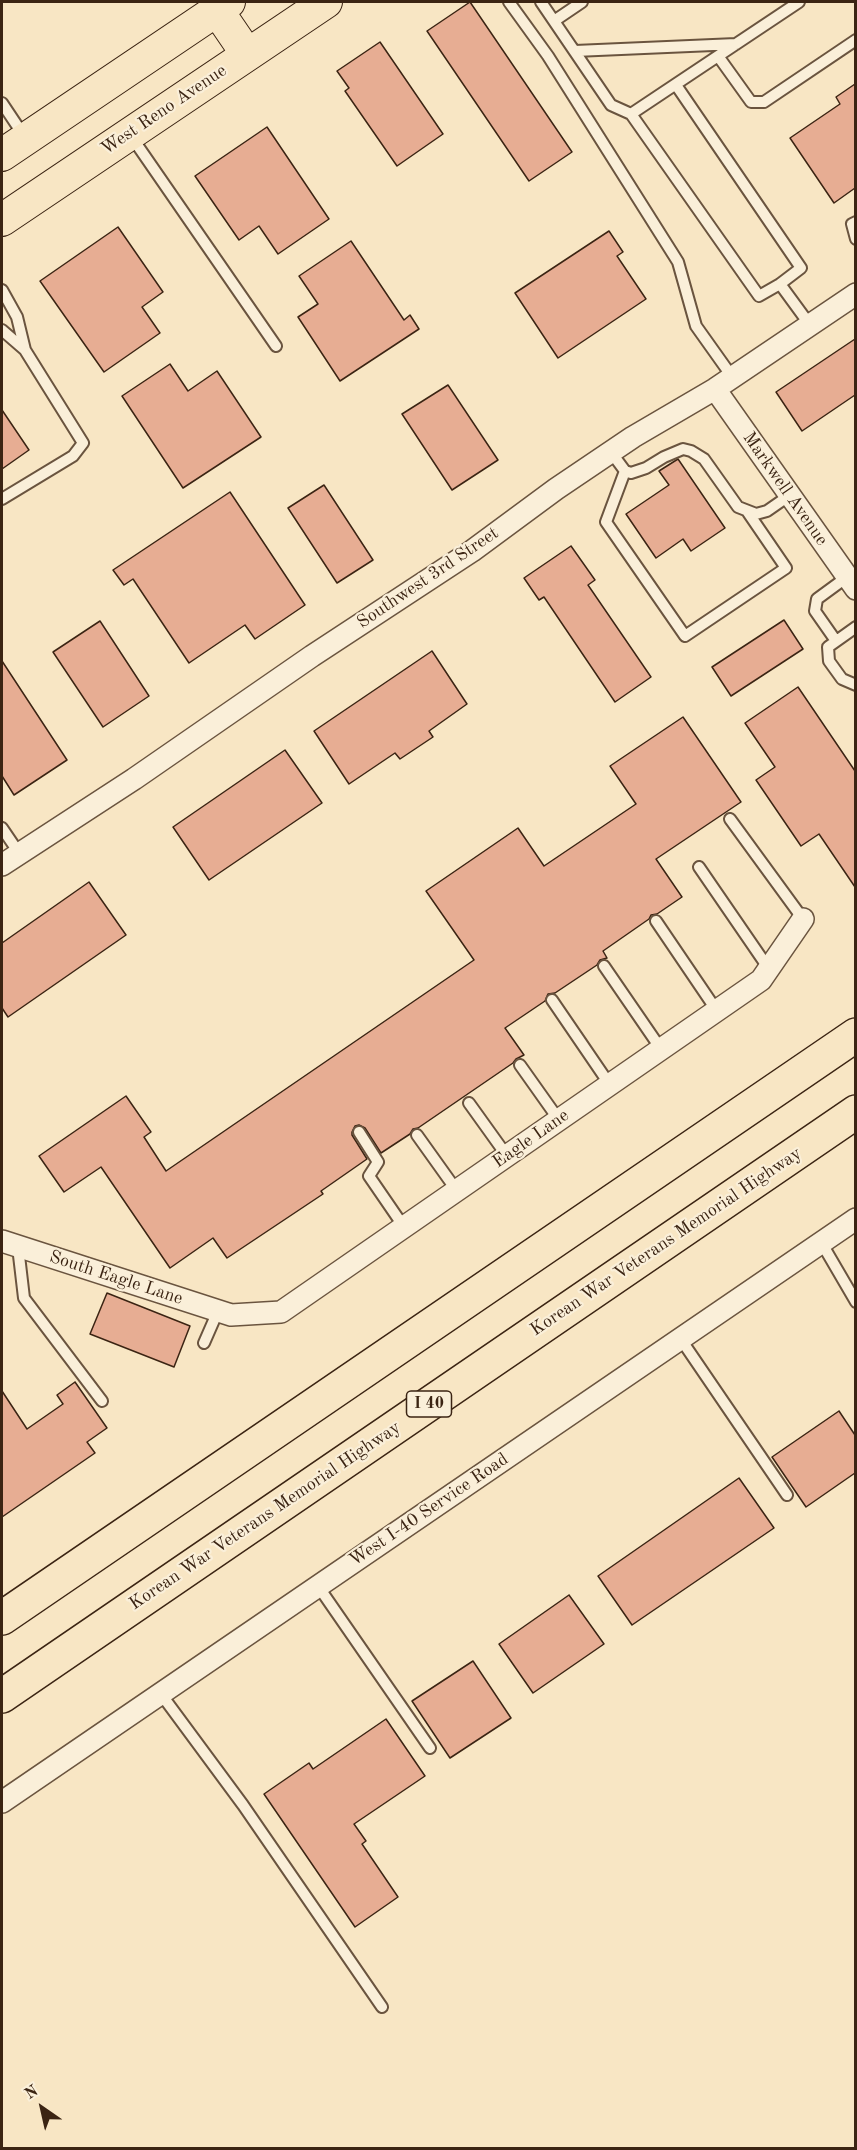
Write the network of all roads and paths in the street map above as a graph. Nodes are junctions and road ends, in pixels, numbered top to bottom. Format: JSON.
{"nodes":[{"id":1,"x":326,"y":2,"type":"edge"},
{"id":2,"x":509,"y":2,"type":"edge"},
{"id":3,"x":541,"y":2,"type":"edge"},
{"id":4,"x":582,"y":2,"type":"edge"},
{"id":5,"x":799,"y":2,"type":"edge"},
{"id":6,"x":218,"y":4,"type":"edge"},
{"id":7,"x":554,"y":21,"type":"junction"},
{"id":8,"x":855,"y":40,"type":"edge"},
{"id":9,"x":736,"y":44,"type":"junction"},
{"id":10,"x":574,"y":51,"type":"junction"},
{"id":11,"x":248,"y":54,"type":"junction"},
{"id":12,"x":718,"y":56,"type":"junction"},
{"id":13,"x":676,"y":85,"type":"junction"},
{"id":14,"x":2,"y":103,"type":"edge"},
{"id":15,"x":631,"y":114,"type":"junction"},
{"id":16,"x":129,"y":134,"type":"junction"},
{"id":17,"x":14,"y":147,"type":"edge"},
{"id":18,"x":2,"y":220,"type":"edge"},
{"id":19,"x":855,"y":222,"type":"edge"},
{"id":20,"x":855,"y":239,"type":"edge"},
{"id":21,"x":780,"y":284,"type":"junction"},
{"id":22,"x":2,"y":290,"type":"edge"},
{"id":23,"x":855,"y":294,"type":"edge"},
{"id":24,"x":810,"y":325,"type":"junction"},
{"id":25,"x":2,"y":330,"type":"edge"},
{"id":26,"x":276,"y":346,"type":"dead end"},
{"id":27,"x":25,"y":350,"type":"junction"},
{"id":28,"x":724,"y":383,"type":"junction"},
{"id":29,"x":611,"y":452,"type":"junction"},
{"id":30,"x":625,"y":471,"type":"junction"},
{"id":31,"x":790,"y":495,"type":"junction"},
{"id":32,"x":2,"y":499,"type":"edge"},
{"id":33,"x":747,"y":511,"type":"junction"},
{"id":34,"x":851,"y":583,"type":"edge"},
{"id":35,"x":855,"y":627,"type":"edge"},
{"id":36,"x":836,"y":641,"type":"junction"},
{"id":37,"x":855,"y":685,"type":"edge"},
{"id":38,"x":730,"y":819,"type":"dead end"},
{"id":39,"x":2,"y":828,"type":"edge"},
{"id":40,"x":10,"y":859,"type":"edge"},
{"id":41,"x":699,"y":867,"type":"dead end"},
{"id":42,"x":803,"y":919,"type":"joint"},
{"id":43,"x":656,"y":921,"type":"dead end"},
{"id":44,"x":604,"y":966,"type":"dead end"},
{"id":45,"x":769,"y":969,"type":"junction"},
{"id":46,"x":552,"y":1000,"type":"dead end"},
{"id":47,"x":717,"y":1011,"type":"junction"},
{"id":48,"x":855,"y":1035,"type":"edge"},
{"id":49,"x":661,"y":1049,"type":"junction"},
{"id":50,"x":520,"y":1065,"type":"dead end"},
{"id":51,"x":610,"y":1085,"type":"junction"},
{"id":52,"x":469,"y":1103,"type":"dead end"},
{"id":53,"x":855,"y":1113,"type":"edge"},
{"id":54,"x":559,"y":1120,"type":"junction"},
{"id":55,"x":359,"y":1132,"type":"dead end"},
{"id":56,"x":417,"y":1135,"type":"dead end"},
{"id":57,"x":507,"y":1156,"type":"junction"},
{"id":58,"x":457,"y":1191,"type":"junction"},
{"id":59,"x":855,"y":1219,"type":"edge"},
{"id":60,"x":404,"y":1227,"type":"junction"},
{"id":61,"x":821,"y":1242,"type":"junction"},
{"id":62,"x":6,"y":1244,"type":"edge"},
{"id":63,"x":855,"y":1302,"type":"edge"},
{"id":64,"x":224,"y":1313,"type":"junction"},
{"id":65,"x":680,"y":1338,"type":"junction"},
{"id":66,"x":204,"y":1343,"type":"dead end"},
{"id":67,"x":102,"y":1401,"type":"dead end"},
{"id":68,"x":787,"y":1496,"type":"dead end"},
{"id":69,"x":318,"y":1586,"type":"junction"},
{"id":70,"x":2,"y":1618,"type":"edge"},
{"id":71,"x":161,"y":1694,"type":"junction"},
{"id":72,"x":2,"y":1696,"type":"edge"},
{"id":73,"x":430,"y":1748,"type":"dead end"},
{"id":74,"x":2,"y":1802,"type":"edge"},
{"id":75,"x":382,"y":2007,"type":"dead end"}],
"edges":[{"from":1,"to":11,"type":"main road","name":"West Reno Avenue"},
{"from":2,"to":28,"type":"lane"},
{"from":3,"to":7,"type":"lane"},
{"from":4,"to":7,"type":"lane"},
{"from":5,"to":9,"type":"lane"},
{"from":6,"to":11,"type":"main road"},
{"from":6,"to":17,"type":"main road"},
{"from":7,"to":10,"type":"lane"},
{"from":8,"to":12,"type":"lane"},
{"from":9,"to":10,"type":"lane"},
{"from":9,"to":12,"type":"lane"},
{"from":10,"to":15,"type":"lane"},
{"from":11,"to":16,"type":"main road","name":"West Reno Avenue"},
{"from":12,"to":13,"type":"lane"},
{"from":13,"to":15,"type":"lane"},
{"from":13,"to":21,"type":"lane"},
{"from":14,"to":17,"type":"lane"},
{"from":15,"to":21,"type":"lane"},
{"from":16,"to":18,"type":"main road","name":"West Reno Avenue"},
{"from":16,"to":26,"type":"lane"},
{"from":19,"to":20,"type":"lane"},
{"from":21,"to":24,"type":"lane"},
{"from":22,"to":27,"type":"lane"},
{"from":23,"to":24,"type":"street","name":"Southwest 3rd Street"},
{"from":24,"to":28,"type":"street","name":"Southwest 3rd Street"},
{"from":25,"to":27,"type":"lane"},
{"from":27,"to":32,"type":"lane"},
{"from":28,"to":29,"type":"street","name":"Southwest 3rd Street"},
{"from":28,"to":31,"type":"street","name":"Markwell Avenue"},
{"from":29,"to":30,"type":"lane"},
{"from":29,"to":40,"type":"street","name":"Southwest 3rd Street"},
{"from":30,"to":33,"type":"lane"},
{"from":30,"to":33,"type":"lane"},
{"from":31,"to":33,"type":"lane"},
{"from":31,"to":34,"type":"street","name":"Markwell Avenue"},
{"from":34,"to":36,"type":"lane"},
{"from":35,"to":36,"type":"lane"},
{"from":36,"to":37,"type":"lane"},
{"from":38,"to":42,"type":"lane"},
{"from":39,"to":40,"type":"lane"},
{"from":41,"to":45,"type":"lane"},
{"from":42,"to":45,"type":"street","name":"Eagle Lane"},
{"from":43,"to":47,"type":"lane"},
{"from":44,"to":49,"type":"lane"},
{"from":45,"to":47,"type":"street","name":"Eagle Lane"},
{"from":46,"to":51,"type":"lane"},
{"from":47,"to":49,"type":"street","name":"Eagle Lane"},
{"from":48,"to":70,"type":"highway"},
{"from":49,"to":51,"type":"street","name":"Eagle Lane"},
{"from":50,"to":54,"type":"lane"},
{"from":51,"to":54,"type":"street","name":"Eagle Lane"},
{"from":52,"to":57,"type":"lane"},
{"from":53,"to":72,"type":"highway","name":"Korean War Veterans Memorial Highway","number":"I 40"},
{"from":54,"to":57,"type":"street","name":"Eagle Lane"},
{"from":55,"to":60,"type":"lane"},
{"from":56,"to":58,"type":"lane"},
{"from":57,"to":58,"type":"street","name":"Eagle Lane"},
{"from":58,"to":60,"type":"street","name":"Eagle Lane"},
{"from":59,"to":61,"type":"street","name":"West I-40 Service Road"},
{"from":60,"to":64,"type":"street","name":"Eagle Lane"},
{"from":61,"to":63,"type":"lane"},
{"from":61,"to":65,"type":"street","name":"West I-40 Service Road"},
{"from":62,"to":64,"type":"street","name":"South Eagle Lane"},
{"from":62,"to":67,"type":"lane"},
{"from":64,"to":66,"type":"lane"},
{"from":65,"to":68,"type":"lane"},
{"from":65,"to":69,"type":"street","name":"West I-40 Service Road"},
{"from":69,"to":71,"type":"street","name":"West I-40 Service Road"},
{"from":69,"to":73,"type":"lane"},
{"from":71,"to":74,"type":"street","name":"West I-40 Service Road"},
{"from":71,"to":75,"type":"lane"}]}
